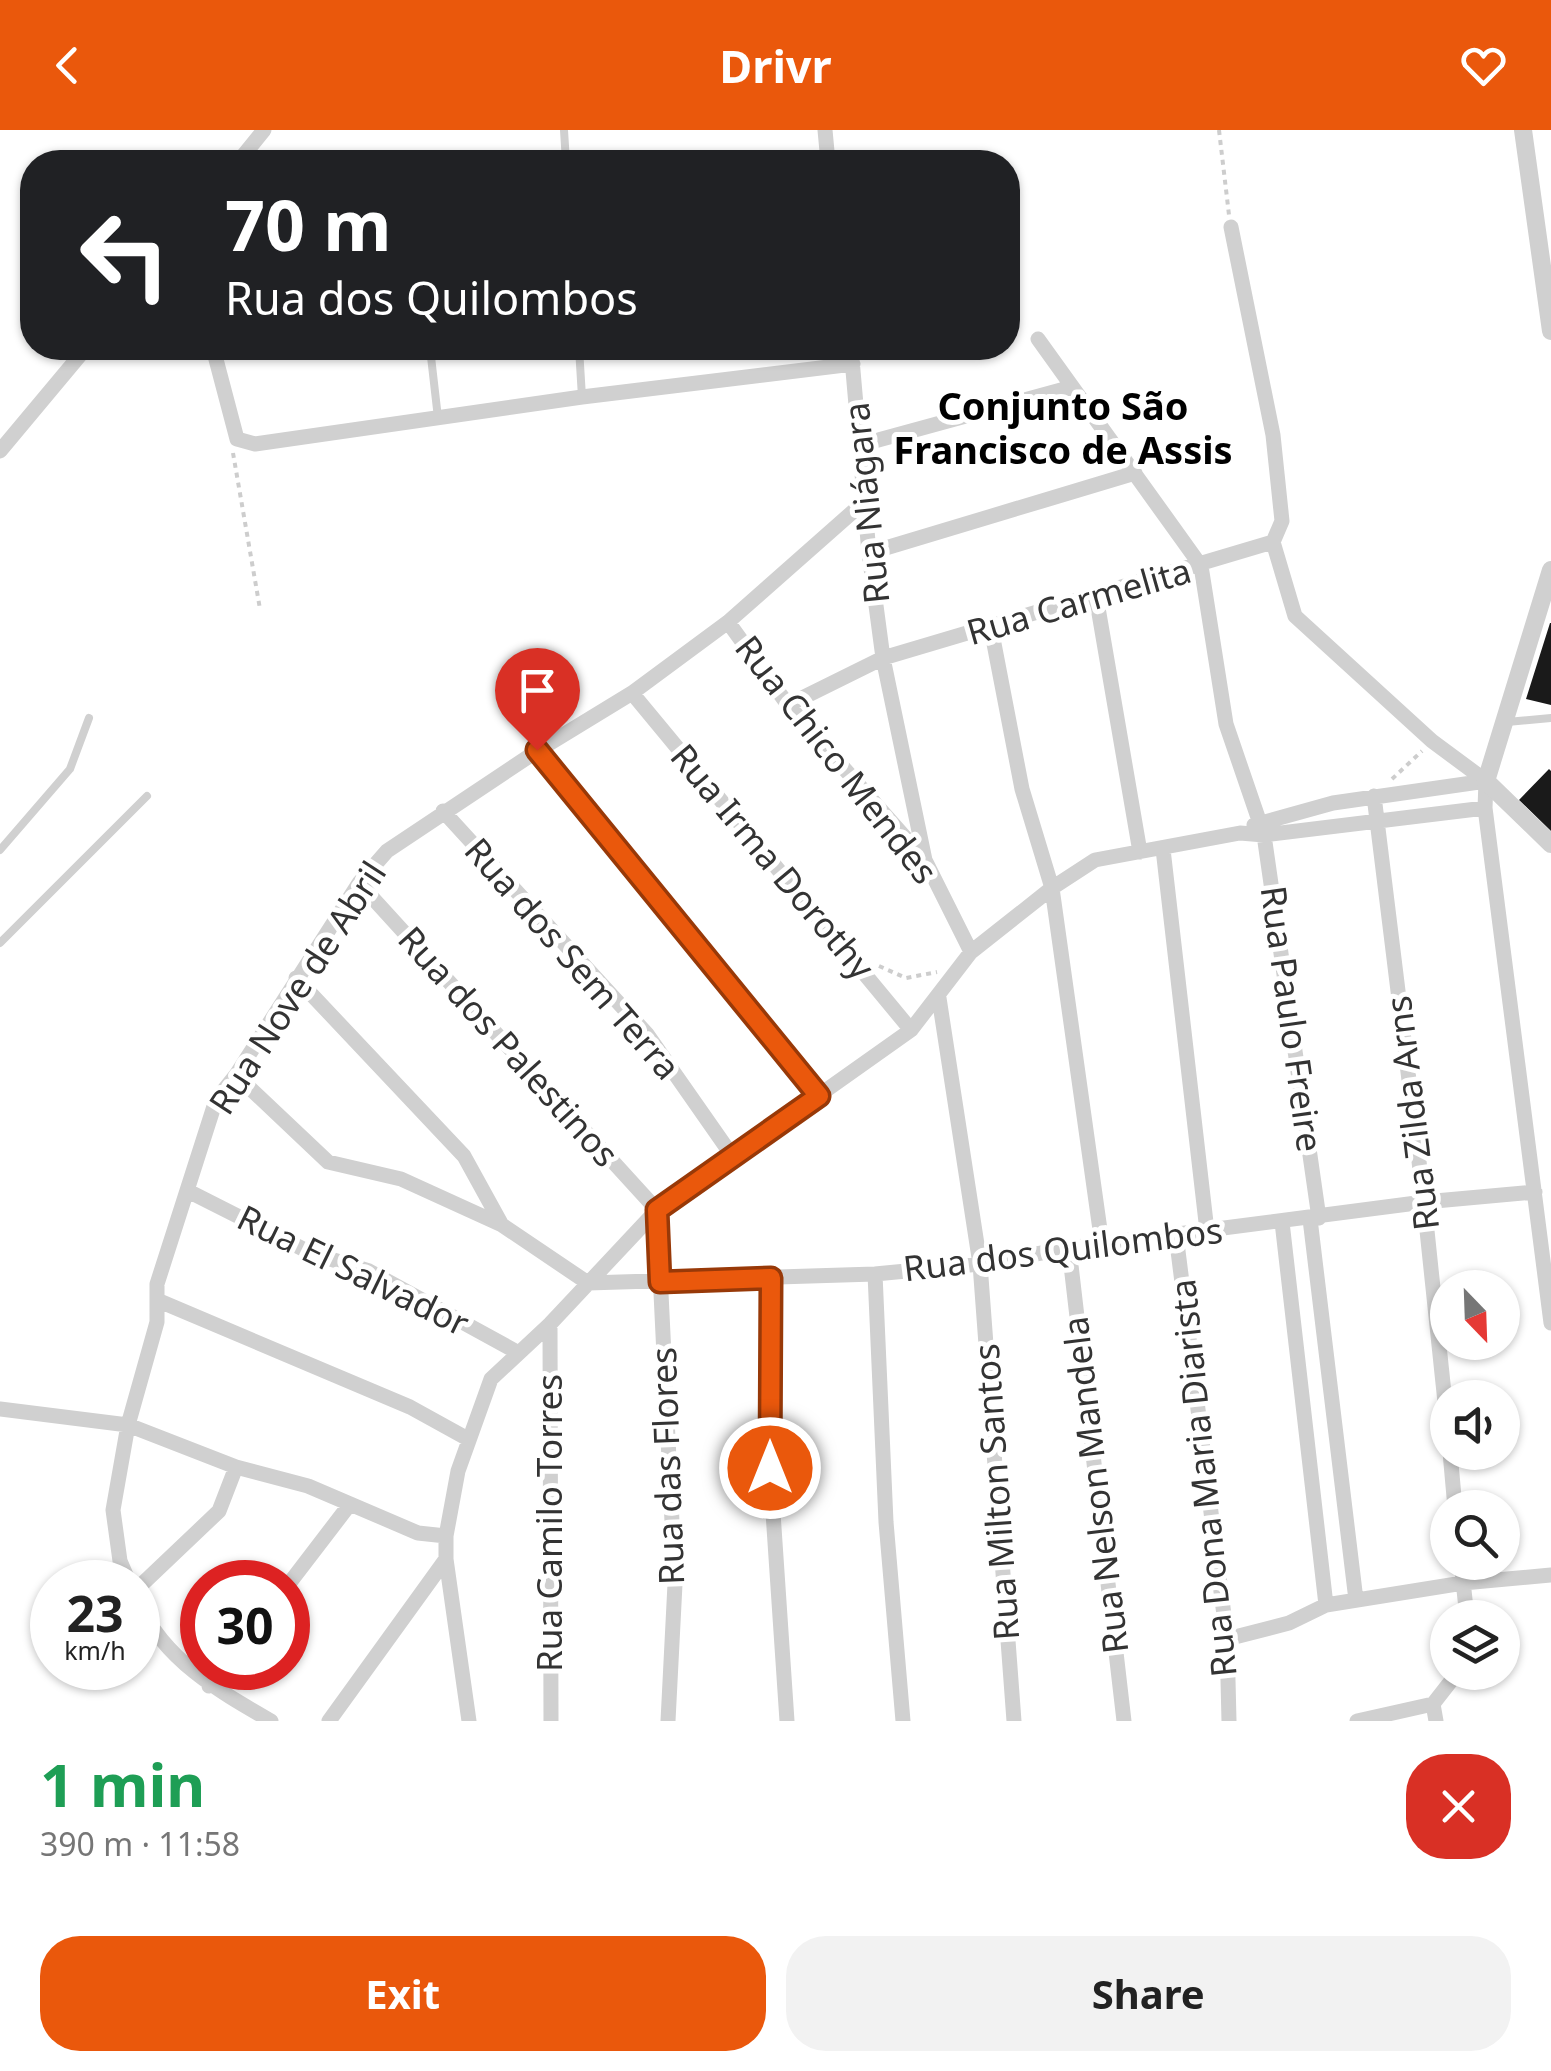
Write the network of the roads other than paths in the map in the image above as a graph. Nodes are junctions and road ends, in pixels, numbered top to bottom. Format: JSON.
{"nodes":[{"id":1,"x":264,"y":130,"type":"edge"},
{"id":2,"x":1523,"y":130,"type":"edge"},
{"id":3,"x":248,"y":150,"type":"edge"},
{"id":4,"x":1230,"y":227,"type":"road end"},
{"id":5,"x":1551,"y":331,"type":"edge"},
{"id":6,"x":1038,"y":340,"type":"dead end"},
{"id":7,"x":76,"y":360,"type":"edge"},
{"id":8,"x":216,"y":360,"type":"edge"},
{"id":9,"x":431,"y":360,"type":"edge"},
{"id":10,"x":580,"y":360,"type":"edge"},
{"id":11,"x":826,"y":360,"type":"edge"},
{"id":12,"x":852,"y":360,"type":"edge"},
{"id":13,"x":1072,"y":386,"type":"junction"},
{"id":14,"x":582,"y":397,"type":"junction"},
{"id":15,"x":438,"y":418,"type":"junction"},
{"id":16,"x":860,"y":445,"type":"junction"},
{"id":17,"x":0,"y":451,"type":"edge"},
{"id":18,"x":1135,"y":473,"type":"junction"},
{"id":19,"x":865,"y":502,"type":"junction"},
{"id":20,"x":1273,"y":542,"type":"junction"},
{"id":21,"x":870,"y":553,"type":"junction"},
{"id":22,"x":1201,"y":566,"type":"junction"},
{"id":23,"x":1551,"y":570,"type":"edge"},
{"id":24,"x":1096,"y":596,"type":"junction"},
{"id":25,"x":728,"y":622,"type":"junction"},
{"id":26,"x":991,"y":628,"type":"junction"},
{"id":27,"x":884,"y":658,"type":"junction"},
{"id":28,"x":632,"y":693,"type":"junction"},
{"id":29,"x":788,"y":705,"type":"junction"},
{"id":30,"x":89,"y":718,"type":"dead end"},
{"id":31,"x":1551,"y":718,"type":"edge"},
{"id":32,"x":1502,"y":722,"type":"junction"},
{"id":33,"x":537,"y":750,"type":"junction"},
{"id":34,"x":1486,"y":781,"type":"junction"},
{"id":35,"x":148,"y":796,"type":"dead end"},
{"id":36,"x":1374,"y":796,"type":"junction"},
{"id":37,"x":1485,"y":808,"type":"junction"},
{"id":38,"x":443,"y":811,"type":"junction"},
{"id":39,"x":1378,"y":821,"type":"junction"},
{"id":40,"x":1262,"y":828,"type":"junction"},
{"id":41,"x":1551,"y":844,"type":"edge"},
{"id":42,"x":1163,"y":849,"type":"junction"},
{"id":43,"x":0,"y":850,"type":"edge"},
{"id":44,"x":1140,"y":852,"type":"junction"},
{"id":45,"x":925,"y":860,"type":"junction"},
{"id":46,"x":359,"y":883,"type":"junction"},
{"id":47,"x":1052,"y":888,"type":"junction"},
{"id":48,"x":0,"y":943,"type":"edge"},
{"id":49,"x":971,"y":952,"type":"junction"},
{"id":50,"x":296,"y":978,"type":"junction"},
{"id":51,"x":939,"y":998,"type":"junction"},
{"id":52,"x":911,"y":1030,"type":"junction"},
{"id":53,"x":236,"y":1076,"type":"junction"},
{"id":54,"x":819,"y":1096,"type":"junction"},
{"id":55,"x":733,"y":1158,"type":"junction"},
{"id":56,"x":188,"y":1190,"type":"junction"},
{"id":57,"x":1535,"y":1192,"type":"junction"},
{"id":58,"x":1424,"y":1202,"type":"junction"},
{"id":59,"x":657,"y":1210,"type":"junction"},
{"id":60,"x":1314,"y":1218,"type":"junction"},
{"id":61,"x":1282,"y":1222,"type":"junction"},
{"id":62,"x":502,"y":1224,"type":"junction"},
{"id":63,"x":1207,"y":1231,"type":"junction"},
{"id":64,"x":1176,"y":1235,"type":"junction"},
{"id":65,"x":1102,"y":1244,"type":"junction"},
{"id":66,"x":1069,"y":1248,"type":"junction"},
{"id":67,"x":980,"y":1264,"type":"junction"},
{"id":68,"x":875,"y":1274,"type":"junction"},
{"id":69,"x":771,"y":1278,"type":"junction"},
{"id":70,"x":660,"y":1282,"type":"junction"},
{"id":71,"x":588,"y":1283,"type":"junction"},
{"id":72,"x":157,"y":1300,"type":"junction"},
{"id":73,"x":550,"y":1324,"type":"junction"},
{"id":74,"x":1551,"y":1324,"type":"edge"},
{"id":75,"x":516,"y":1352,"type":"junction"},
{"id":76,"x":1443,"y":1380,"type":"edge"},
{"id":77,"x":1334,"y":1399,"type":"junction"},
{"id":78,"x":1302,"y":1402,"type":"junction"},
{"id":79,"x":0,"y":1409,"type":"edge"},
{"id":80,"x":128,"y":1424,"type":"junction"},
{"id":81,"x":468,"y":1439,"type":"junction"},
{"id":82,"x":236,"y":1467,"type":"junction"},
{"id":83,"x":350,"y":1504,"type":"junction"},
{"id":84,"x":446,"y":1536,"type":"junction"},
{"id":85,"x":446,"y":1559,"type":"junction"},
{"id":86,"x":120,"y":1560,"type":"edge"},
{"id":87,"x":307,"y":1560,"type":"edge"},
{"id":88,"x":160,"y":1567,"type":"edge"},
{"id":89,"x":1551,"y":1575,"type":"edge"},
{"id":90,"x":1463,"y":1580,"type":"edge"},
{"id":91,"x":1463,"y":1583,"type":"junction"},
{"id":92,"x":1356,"y":1600,"type":"junction"},
{"id":93,"x":1465,"y":1600,"type":"edge"},
{"id":94,"x":1326,"y":1606,"type":"junction"},
{"id":95,"x":160,"y":1638,"type":"edge"},
{"id":96,"x":1227,"y":1639,"type":"junction"},
{"id":97,"x":180,"y":1661,"type":"edge"},
{"id":98,"x":216,"y":1690,"type":"edge"},
{"id":99,"x":1444,"y":1690,"type":"edge"},
{"id":100,"x":1433,"y":1704,"type":"junction"},
{"id":101,"x":271,"y":1721,"type":"edge"},
{"id":102,"x":330,"y":1721,"type":"edge"},
{"id":103,"x":469,"y":1721,"type":"edge"},
{"id":104,"x":551,"y":1721,"type":"edge"},
{"id":105,"x":668,"y":1721,"type":"edge"},
{"id":106,"x":787,"y":1721,"type":"edge"},
{"id":107,"x":903,"y":1721,"type":"edge"},
{"id":108,"x":1014,"y":1721,"type":"edge"},
{"id":109,"x":1124,"y":1721,"type":"edge"},
{"id":110,"x":1229,"y":1721,"type":"edge"},
{"id":111,"x":1357,"y":1721,"type":"edge"},
{"id":112,"x":1436,"y":1721,"type":"edge"}],
"edges":[{"from":1,"to":3,"type":"street"},
{"from":2,"to":5,"type":"street"},
{"from":4,"to":20,"type":"street"},
{"from":6,"to":13,"type":"street"},
{"from":7,"to":17,"type":"street"},
{"from":8,"to":15,"type":"street"},
{"from":9,"to":15,"type":"lane"},
{"from":10,"to":14,"type":"lane"},
{"from":11,"to":14,"type":"street"},
{"from":12,"to":16,"type":"street","name":"Rua Niágara"},
{"from":13,"to":16,"type":"street"},
{"from":13,"to":18,"type":"street"},
{"from":14,"to":15,"type":"street"},
{"from":16,"to":19,"type":"street","name":"Rua Niágara"},
{"from":18,"to":21,"type":"street"},
{"from":18,"to":22,"type":"street"},
{"from":19,"to":21,"type":"street","name":"Rua Niágara"},
{"from":19,"to":25,"type":"street","name":"Rua Nove de Abril"},
{"from":20,"to":22,"type":"street","name":"Rua Carmelita"},
{"from":20,"to":34,"type":"street"},
{"from":21,"to":27,"type":"street","name":"Rua Niágara"},
{"from":22,"to":24,"type":"street","name":"Rua Carmelita"},
{"from":22,"to":40,"type":"street","name":"Rua Paulo Freire"},
{"from":23,"to":32,"type":"street"},
{"from":24,"to":26,"type":"street","name":"Rua Carmelita"},
{"from":24,"to":44,"type":"street"},
{"from":25,"to":28,"type":"street","name":"Rua Nove de Abril"},
{"from":25,"to":29,"type":"street","name":"Rua Chico Mendes"},
{"from":26,"to":27,"type":"street","name":"Rua Carmelita"},
{"from":26,"to":47,"type":"street"},
{"from":27,"to":29,"type":"street","name":"Rua Carmelita"},
{"from":27,"to":45,"type":"street","name":"Rua Niágara"},
{"from":28,"to":33,"type":"street","name":"Rua Nove de Abril"},
{"from":28,"to":52,"type":"street","name":"Rua Irma Dorothy"},
{"from":29,"to":45,"type":"street","name":"Rua Chico Mendes"},
{"from":30,"to":43,"type":"lane"},
{"from":31,"to":32,"type":"lane"},
{"from":32,"to":34,"type":"street"},
{"from":33,"to":38,"type":"street","name":"Rua Nove de Abril"},
{"from":33,"to":54,"type":"street"},
{"from":34,"to":36,"type":"street"},
{"from":34,"to":37,"type":"street"},
{"from":34,"to":41,"type":"street"},
{"from":35,"to":48,"type":"lane"},
{"from":36,"to":39,"type":"street","name":"Rua Zilda Arns"},
{"from":36,"to":40,"type":"street"},
{"from":37,"to":39,"type":"street"},
{"from":37,"to":57,"type":"street"},
{"from":38,"to":46,"type":"street","name":"Rua Nove de Abril"},
{"from":38,"to":55,"type":"street","name":"Rua dos Sem Terra"},
{"from":39,"to":40,"type":"street"},
{"from":39,"to":58,"type":"street","name":"Rua Zilda Arns"},
{"from":40,"to":42,"type":"street"},
{"from":40,"to":60,"type":"street","name":"Rua Paulo Freire"},
{"from":42,"to":44,"type":"street"},
{"from":42,"to":63,"type":"street"},
{"from":44,"to":47,"type":"street"},
{"from":45,"to":49,"type":"street","name":"Rua Chico Mendes"},
{"from":46,"to":50,"type":"street","name":"Rua Nove de Abril"},
{"from":46,"to":59,"type":"street","name":"Rua dos Palestinos"},
{"from":47,"to":49,"type":"street"},
{"from":47,"to":65,"type":"street"},
{"from":49,"to":51,"type":"street"},
{"from":50,"to":53,"type":"street","name":"Rua Nove de Abril"},
{"from":50,"to":62,"type":"street"},
{"from":51,"to":52,"type":"street"},
{"from":51,"to":67,"type":"street","name":"Rua Milton Santos"},
{"from":52,"to":54,"type":"street"},
{"from":53,"to":56,"type":"street","name":"Rua Nove de Abril"},
{"from":53,"to":62,"type":"street"},
{"from":54,"to":55,"type":"street"},
{"from":55,"to":59,"type":"street"},
{"from":56,"to":72,"type":"street","name":"Rua Nove de Abril"},
{"from":56,"to":75,"type":"street","name":"Rua El Salvador"},
{"from":57,"to":58,"type":"street","name":"Rua dos Quilombos"},
{"from":57,"to":74,"type":"street"},
{"from":58,"to":60,"type":"street","name":"Rua dos Quilombos"},
{"from":58,"to":76,"type":"street","name":"Rua Zilda Arns"},
{"from":59,"to":70,"type":"street","name":"Rua das Flores"},
{"from":59,"to":71,"type":"street"},
{"from":60,"to":61,"type":"street","name":"Rua dos Quilombos"},
{"from":60,"to":77,"type":"street","name":"Rua Paulo Freire"},
{"from":61,"to":63,"type":"street","name":"Rua dos Quilombos"},
{"from":61,"to":78,"type":"street"},
{"from":62,"to":71,"type":"street"},
{"from":63,"to":64,"type":"street","name":"Rua dos Quilombos"},
{"from":64,"to":65,"type":"street","name":"Rua dos Quilombos"},
{"from":64,"to":96,"type":"street","name":"Rua Dona Maria Diarista"},
{"from":65,"to":66,"type":"street","name":"Rua dos Quilombos"},
{"from":66,"to":67,"type":"street","name":"Rua dos Quilombos"},
{"from":66,"to":109,"type":"street","name":"Rua Nelson Mandela"},
{"from":67,"to":68,"type":"street","name":"Rua dos Quilombos"},
{"from":67,"to":108,"type":"street","name":"Rua Milton Santos"},
{"from":68,"to":69,"type":"street","name":"Rua dos Quilombos"},
{"from":68,"to":107,"type":"street"},
{"from":69,"to":70,"type":"street","name":"Rua dos Quilombos"},
{"from":69,"to":106,"type":"street"},
{"from":70,"to":71,"type":"street","name":"Rua dos Quilombos"},
{"from":70,"to":105,"type":"street","name":"Rua das Flores"},
{"from":71,"to":73,"type":"street"},
{"from":72,"to":80,"type":"street","name":"Rua Nove de Abril"},
{"from":72,"to":81,"type":"street"},
{"from":73,"to":75,"type":"street"},
{"from":73,"to":104,"type":"street","name":"Rua Camilo Torres"},
{"from":75,"to":81,"type":"street"},
{"from":77,"to":78,"type":"street"},
{"from":77,"to":92,"type":"street","name":"Rua Paulo Freire"},
{"from":78,"to":94,"type":"street"},
{"from":79,"to":80,"type":"street"},
{"from":80,"to":82,"type":"street"},
{"from":80,"to":86,"type":"street","name":"Rua Nove de Abril"},
{"from":81,"to":84,"type":"street"},
{"from":82,"to":83,"type":"street"},
{"from":82,"to":88,"type":"street"},
{"from":83,"to":84,"type":"street"},
{"from":83,"to":87,"type":"street"},
{"from":84,"to":85,"type":"street"},
{"from":85,"to":102,"type":"street"},
{"from":85,"to":103,"type":"street"},
{"from":89,"to":91,"type":"street"},
{"from":90,"to":91,"type":"street"},
{"from":91,"to":92,"type":"street"},
{"from":91,"to":93,"type":"street"},
{"from":92,"to":94,"type":"street"},
{"from":94,"to":96,"type":"street"},
{"from":95,"to":97,"type":"street"},
{"from":96,"to":110,"type":"street","name":"Rua Dona Maria Diarista"},
{"from":98,"to":101,"type":"street"},
{"from":99,"to":100,"type":"street"},
{"from":100,"to":111,"type":"street"},
{"from":100,"to":112,"type":"street"}]}
